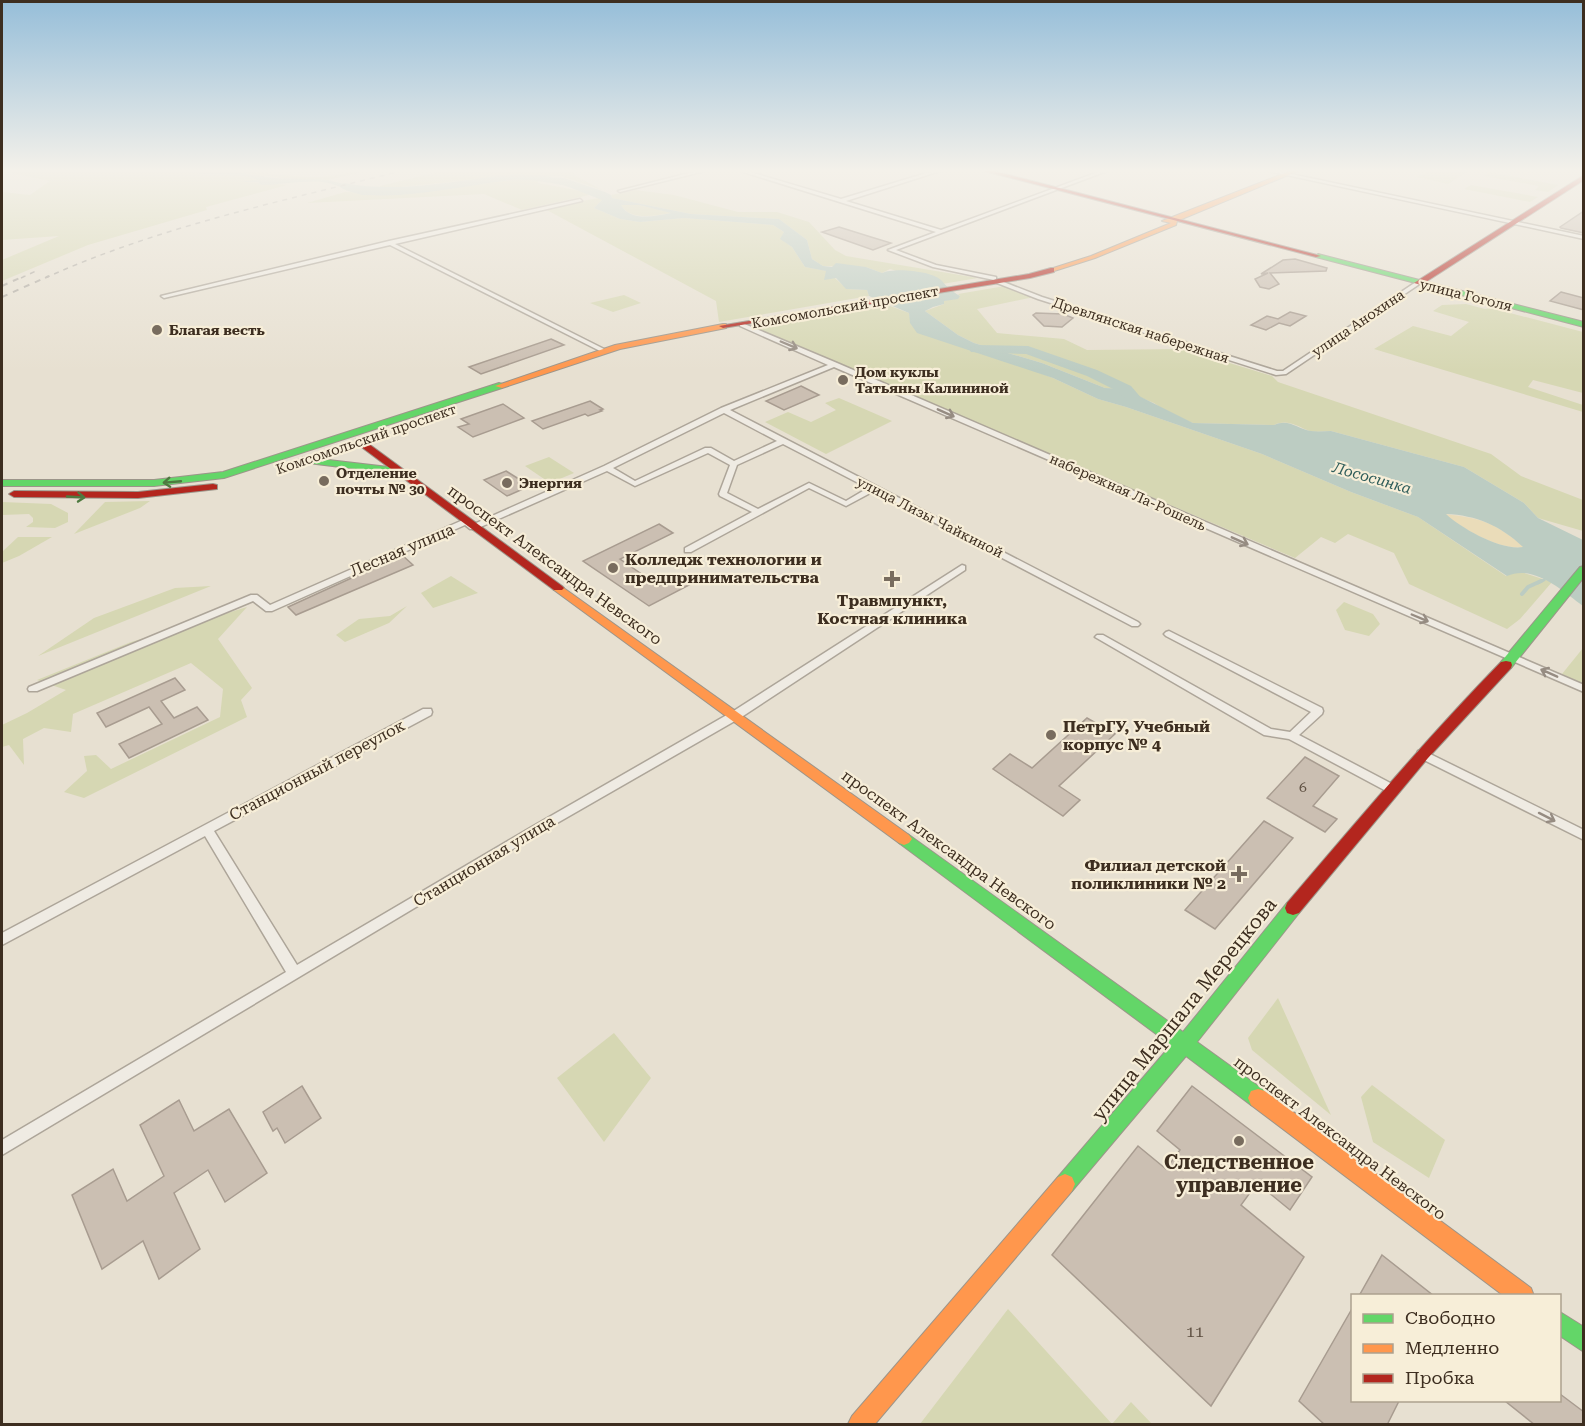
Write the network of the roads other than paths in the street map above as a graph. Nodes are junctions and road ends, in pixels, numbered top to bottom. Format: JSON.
{"nodes":[{"id":1,"x":413,"y":238,"type":"edge"},
{"id":2,"x":923,"y":238,"type":"edge"},
{"id":3,"x":1141,"y":238,"type":"edge"},
{"id":4,"x":1242,"y":238,"type":"edge"},
{"id":5,"x":1489,"y":238,"type":"edge"},
{"id":6,"x":389,"y":243,"type":"junction"},
{"id":7,"x":997,"y":280,"type":"junction"},
{"id":8,"x":1418,"y":283,"type":"junction"},
{"id":9,"x":164,"y":296,"type":"dead end"},
{"id":10,"x":742,"y":325,"type":"junction"},
{"id":11,"x":1584,"y":325,"type":"edge"},
{"id":12,"x":658,"y":341,"type":"junction"},
{"id":13,"x":604,"y":351,"type":"junction"},
{"id":14,"x":835,"y":364,"type":"junction"},
{"id":15,"x":1284,"y":373,"type":"joint"},
{"id":16,"x":724,"y":410,"type":"junction"},
{"id":17,"x":356,"y":438,"type":"junction"},
{"id":18,"x":783,"y":441,"type":"junction"},
{"id":19,"x":303,"y":460,"type":"junction"},
{"id":20,"x":734,"y":464,"type":"junction"},
{"id":21,"x":607,"y":468,"type":"junction"},
{"id":22,"x":396,"y":471,"type":"junction"},
{"id":23,"x":2,"y":483,"type":"edge"},
{"id":24,"x":873,"y":488,"type":"junction"},
{"id":25,"x":2,"y":494,"type":"edge"},
{"id":26,"x":758,"y":512,"type":"junction"},
{"id":27,"x":469,"y":524,"type":"junction"},
{"id":28,"x":688,"y":550,"type":"dead end"},
{"id":29,"x":962,"y":568,"type":"dead end"},
{"id":30,"x":1584,"y":569,"type":"edge"},
{"id":31,"x":1135,"y":624,"type":"dead end"},
{"id":32,"x":1168,"y":634,"type":"dead end"},
{"id":33,"x":1100,"y":637,"type":"dead end"},
{"id":34,"x":1514,"y":658,"type":"junction"},
{"id":35,"x":33,"y":689,"type":"dead end"},
{"id":36,"x":1584,"y":689,"type":"edge"},
{"id":37,"x":427,"y":712,"type":"dead end"},
{"id":38,"x":736,"y":715,"type":"junction"},
{"id":39,"x":1292,"y":736,"type":"junction"},
{"id":40,"x":1422,"y":754,"type":"junction"},
{"id":41,"x":1392,"y":789,"type":"junction"},
{"id":42,"x":207,"y":829,"type":"junction"},
{"id":43,"x":1584,"y":836,"type":"edge"},
{"id":44,"x":2,"y":939,"type":"edge"},
{"id":45,"x":295,"y":974,"type":"junction"},
{"id":46,"x":1185,"y":1043,"type":"junction"},
{"id":47,"x":2,"y":1148,"type":"edge"},
{"id":48,"x":1520,"y":1294,"type":"edge"},
{"id":49,"x":1561,"y":1324,"type":"edge"},
{"id":50,"x":1584,"y":1341,"type":"edge"},
{"id":51,"x":860,"y":1425,"type":"edge"}],
"edges":[{"from":1,"to":6,"type":"street"},
{"from":2,"to":7,"type":"street","name":"Древлянская набережная"},
{"from":3,"to":7,"type":"main road","name":"Комсомольский проспект"},
{"from":4,"to":8,"type":"main road","name":"улица Гоголя"},
{"from":5,"to":8,"type":"main road","name":"улица Анохина"},
{"from":6,"to":9,"type":"street"},
{"from":6,"to":13,"type":"street"},
{"from":7,"to":10,"type":"main road","name":"Комсомольский проспект"},
{"from":7,"to":15,"type":"street","name":"Древлянская набережная"},
{"from":8,"to":11,"type":"main road","name":"улица Гоголя"},
{"from":8,"to":15,"type":"street","name":"улица Анохина"},
{"from":10,"to":12,"type":"main road","name":"Комсомольский проспект"},
{"from":10,"to":14,"type":"street","name":"набережная Ла-Рошель","one_way":true},
{"from":12,"to":13,"type":"main road","name":"Комсомольский проспект"},
{"from":12,"to":17,"type":"main road","name":"Комсомольский проспект"},
{"from":13,"to":17,"type":"main road","name":"Комсомольский проспект"},
{"from":14,"to":16,"type":"street","name":"Лесная улица"},
{"from":14,"to":34,"type":"street","name":"набережная Ла-Рошель","one_way":true},
{"from":16,"to":18,"type":"street","name":"улица Лизы Чайкиной"},
{"from":16,"to":21,"type":"street","name":"Лесная улица"},
{"from":17,"to":19,"type":"main road","name":"Комсомольский проспект"},
{"from":17,"to":22,"type":"main road","name":"проспект Александра Невского"},
{"from":17,"to":23,"type":"main road","name":"Комсомольский проспект","one_way":true},
{"from":18,"to":20,"type":"street"},
{"from":18,"to":24,"type":"street","name":"улица Лизы Чайкиной"},
{"from":19,"to":22,"type":"main road"},
{"from":25,"to":19,"type":"main road","name":"Комсомольский проспект","one_way":true},
{"from":20,"to":21,"type":"street"},
{"from":20,"to":26,"type":"street"},
{"from":21,"to":27,"type":"street","name":"Лесная улица"},
{"from":22,"to":27,"type":"main road","name":"проспект Александра Невского"},
{"from":24,"to":26,"type":"street"},
{"from":24,"to":31,"type":"street","name":"улица Лизы Чайкиной"},
{"from":26,"to":28,"type":"street"},
{"from":27,"to":35,"type":"street","name":"Лесная улица"},
{"from":27,"to":38,"type":"main road","name":"проспект Александра Невского"},
{"from":29,"to":38,"type":"street","name":"Станционная улица"},
{"from":30,"to":34,"type":"main road","name":"улица Маршала Мерецкова"},
{"from":32,"to":39,"type":"street"},
{"from":33,"to":39,"type":"street"},
{"from":36,"to":34,"type":"street","name":"набережная Ла-Рошель","one_way":true},
{"from":34,"to":40,"type":"main road","name":"улица Маршала Мерецкова"},
{"from":37,"to":42,"type":"street","name":"Станционный переулок"},
{"from":38,"to":45,"type":"street","name":"Станционная улица"},
{"from":38,"to":46,"type":"main road","name":"проспект Александра Невского"},
{"from":39,"to":41,"type":"street"},
{"from":40,"to":41,"type":"main road","name":"улица Маршала Мерецкова"},
{"from":40,"to":43,"type":"street","one_way":true},
{"from":41,"to":46,"type":"main road","name":"улица Маршала Мерецкова"},
{"from":42,"to":44,"type":"street","name":"Станционный переулок"},
{"from":42,"to":45,"type":"street"},
{"from":45,"to":47,"type":"street","name":"Станционная улица"},
{"from":46,"to":48,"type":"main road","name":"проспект Александра Невского"},
{"from":46,"to":51,"type":"main road","name":"улица Маршала Мерецкова"},
{"from":49,"to":50,"type":"main road"}]}
